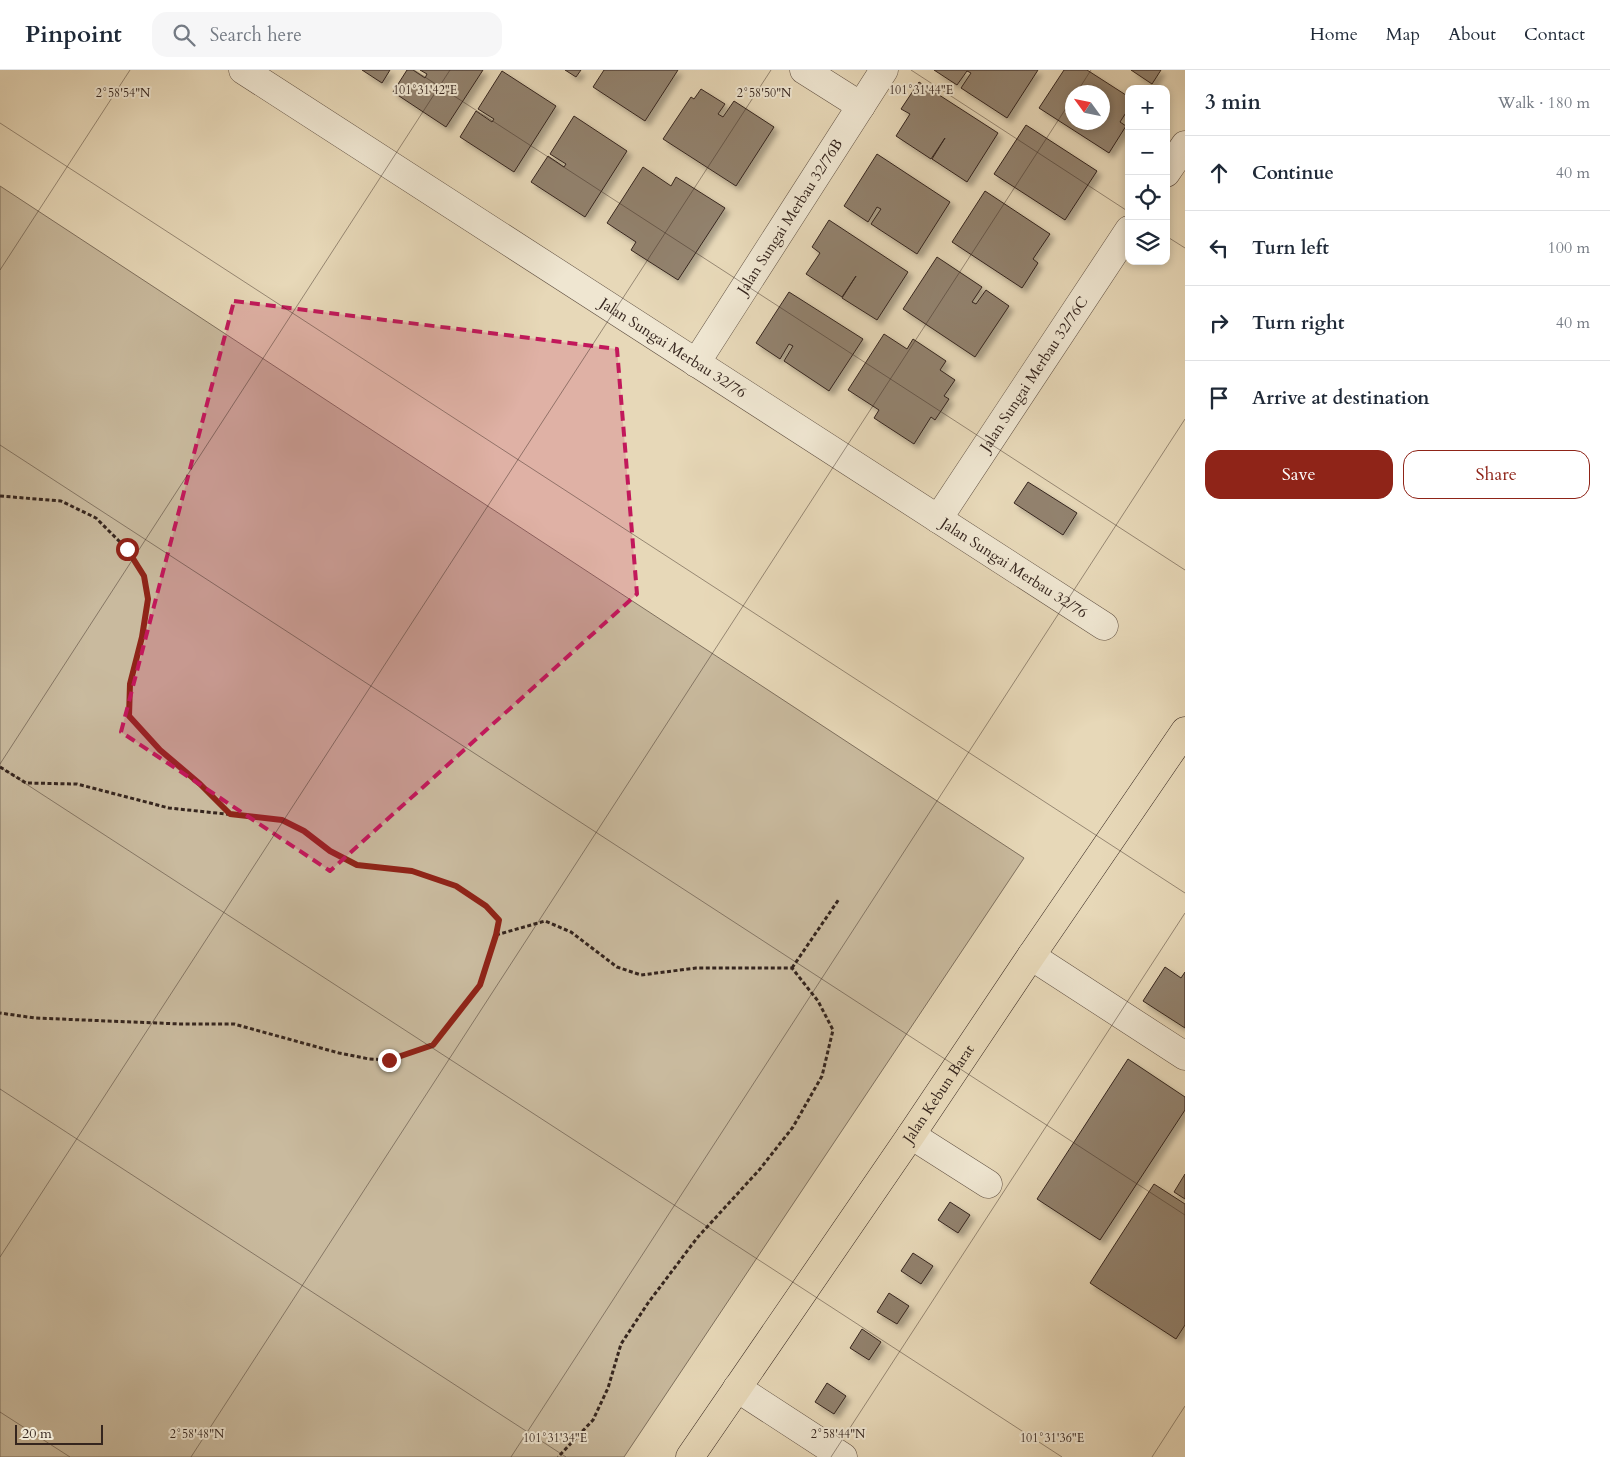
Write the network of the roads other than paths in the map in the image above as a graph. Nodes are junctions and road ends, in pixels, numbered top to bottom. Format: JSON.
{"nodes":[{"id":1,"x":243,"y":70,"type":"edge"},
{"id":2,"x":804,"y":70,"type":"edge"},
{"id":3,"x":884,"y":70,"type":"edge"},
{"id":4,"x":860,"y":106,"type":"junction"},
{"id":5,"x":1185,"y":145,"type":"edge"},
{"id":6,"x":1170,"y":167,"type":"edge"},
{"id":7,"x":1125,"y":236,"type":"edge"},
{"id":8,"x":696,"y":363,"type":"junction"},
{"id":9,"x":938,"y":519,"type":"junction"},
{"id":10,"x":1104,"y":626,"type":"dead end"},
{"id":11,"x":1185,"y":731,"type":"edge"},
{"id":12,"x":1031,"y":956,"type":"junction"},
{"id":13,"x":1185,"y":1056,"type":"edge"},
{"id":14,"x":911,"y":1135,"type":"junction"},
{"id":15,"x":988,"y":1184,"type":"dead end"},
{"id":16,"x":737,"y":1388,"type":"junction"},
{"id":17,"x":690,"y":1457,"type":"edge"},
{"id":18,"x":843,"y":1457,"type":"edge"}],
"edges":[{"from":1,"to":8,"type":"street","name":"Jalan Sungai Merbau 32/76"},
{"from":2,"to":4,"type":"street"},
{"from":3,"to":4,"type":"street","name":"Jalan Sungai Merbau 32/76B"},
{"from":4,"to":8,"type":"street","name":"Jalan Sungai Merbau 32/76B"},
{"from":5,"to":6,"type":"street"},
{"from":7,"to":9,"type":"street","name":"Jalan Sungai Merbau 32/76C"},
{"from":8,"to":9,"type":"street","name":"Jalan Sungai Merbau 32/76"},
{"from":9,"to":10,"type":"street","name":"Jalan Sungai Merbau 32/76"},
{"from":11,"to":12,"type":"main road","name":"Jalan Kebun Barat"},
{"from":12,"to":13,"type":"street"},
{"from":12,"to":14,"type":"main road","name":"Jalan Kebun Barat"},
{"from":14,"to":15,"type":"street"},
{"from":14,"to":16,"type":"main road","name":"Jalan Kebun Barat"},
{"from":16,"to":17,"type":"main road","name":"Jalan Kebun Barat"},
{"from":16,"to":18,"type":"street"}]}
